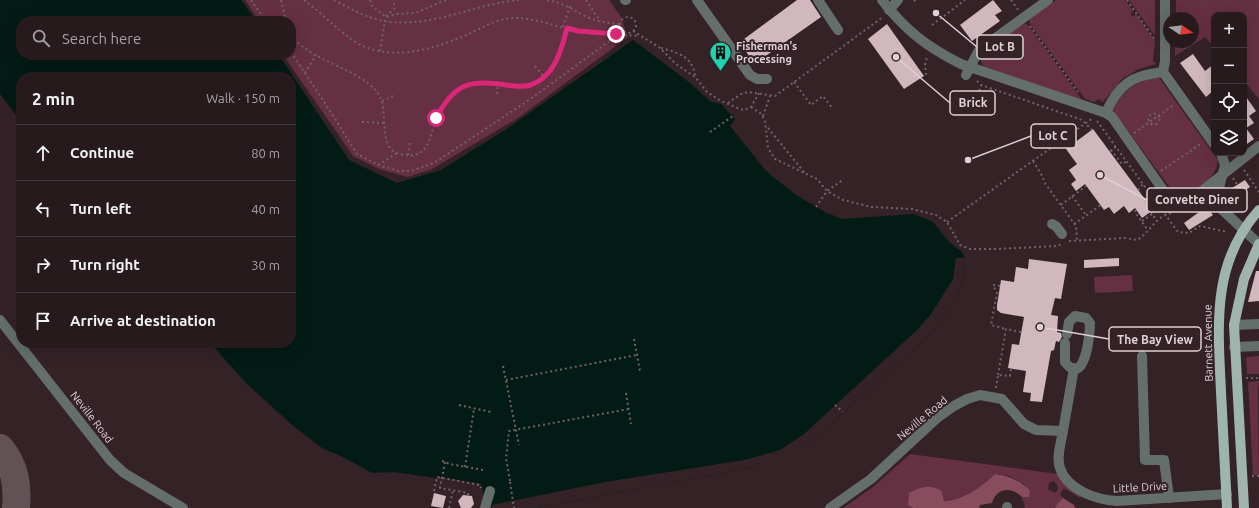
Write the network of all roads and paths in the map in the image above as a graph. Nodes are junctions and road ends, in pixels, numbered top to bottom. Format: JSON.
{"nodes":[{"id":1,"x":251,"y":0,"type":"edge"},
{"id":2,"x":280,"y":0,"type":"edge"},
{"id":3,"x":304,"y":0,"type":"edge"},
{"id":4,"x":334,"y":0,"type":"edge"},
{"id":5,"x":370,"y":0,"type":"edge"},
{"id":6,"x":393,"y":0,"type":"edge"},
{"id":7,"x":446,"y":0,"type":"edge"},
{"id":8,"x":518,"y":0,"type":"edge"},
{"id":9,"x":547,"y":0,"type":"edge"},
{"id":10,"x":586,"y":0,"type":"edge"},
{"id":11,"x":697,"y":0,"type":"edge"},
{"id":12,"x":818,"y":0,"type":"edge"},
{"id":13,"x":882,"y":0,"type":"edge"},
{"id":14,"x":898,"y":0,"type":"edge"},
{"id":15,"x":914,"y":0,"type":"edge"},
{"id":16,"x":957,"y":0,"type":"edge"},
{"id":17,"x":965,"y":0,"type":"edge"},
{"id":18,"x":1011,"y":0,"type":"edge"},
{"id":19,"x":1048,"y":0,"type":"edge"},
{"id":20,"x":1127,"y":0,"type":"edge"},
{"id":21,"x":1165,"y":0,"type":"edge"},
{"id":22,"x":916,"y":2,"type":"dead end"},
{"id":23,"x":960,"y":4,"type":"junction"},
{"id":24,"x":570,"y":6,"type":"junction"},
{"id":25,"x":1019,"y":11,"type":"dead end"},
{"id":26,"x":886,"y":14,"type":"junction"},
{"id":27,"x":262,"y":16,"type":"edge"},
{"id":28,"x":285,"y":16,"type":"edge"},
{"id":29,"x":622,"y":16,"type":"dead end"},
{"id":30,"x":386,"y":17,"type":"junction"},
{"id":31,"x":385,"y":20,"type":"junction"},
{"id":32,"x":601,"y":22,"type":"junction"},
{"id":33,"x":620,"y":24,"type":"junction"},
{"id":34,"x":1028,"y":24,"type":"dead end"},
{"id":35,"x":932,"y":25,"type":"dead end"},
{"id":36,"x":563,"y":27,"type":"junction"},
{"id":37,"x":567,"y":28,"type":"junction"},
{"id":38,"x":838,"y":30,"type":"dead end"},
{"id":39,"x":633,"y":31,"type":"junction"},
{"id":40,"x":616,"y":34,"type":"junction"},
{"id":41,"x":625,"y":34,"type":"junction"},
{"id":42,"x":639,"y":36,"type":"junction"},
{"id":43,"x":296,"y":39,"type":"edge"},
{"id":44,"x":611,"y":40,"type":"junction"},
{"id":45,"x":1156,"y":41,"type":"dead end"},
{"id":46,"x":660,"y":48,"type":"junction"},
{"id":47,"x":380,"y":51,"type":"junction"},
{"id":48,"x":316,"y":54,"type":"junction"},
{"id":49,"x":928,"y":56,"type":"dead end"},
{"id":50,"x":296,"y":60,"type":"edge"},
{"id":51,"x":535,"y":66,"type":"dead end"},
{"id":52,"x":968,"y":71,"type":"junction"},
{"id":53,"x":1163,"y":72,"type":"junction"},
{"id":54,"x":305,"y":73,"type":"junction"},
{"id":55,"x":926,"y":75,"type":"dead end"},
{"id":56,"x":695,"y":77,"type":"junction"},
{"id":57,"x":544,"y":78,"type":"junction"},
{"id":58,"x":767,"y":79,"type":"dead end"},
{"id":59,"x":794,"y":82,"type":"junction"},
{"id":60,"x":498,"y":84,"type":"junction"},
{"id":61,"x":981,"y":85,"type":"junction"},
{"id":62,"x":759,"y":93,"type":"junction"},
{"id":63,"x":497,"y":94,"type":"dead end"},
{"id":64,"x":1079,"y":94,"type":"dead end"},
{"id":65,"x":394,"y":96,"type":"dead end"},
{"id":66,"x":770,"y":96,"type":"junction"},
{"id":67,"x":382,"y":101,"type":"junction"},
{"id":68,"x":728,"y":103,"type":"junction"},
{"id":69,"x":1176,"y":103,"type":"dead end"},
{"id":70,"x":750,"y":107,"type":"junction"},
{"id":71,"x":833,"y":109,"type":"dead end"},
{"id":72,"x":978,"y":110,"type":"dead end"},
{"id":73,"x":1106,"y":113,"type":"junction"},
{"id":74,"x":733,"y":116,"type":"dead end"},
{"id":75,"x":763,"y":116,"type":"junction"},
{"id":76,"x":1158,"y":116,"type":"junction"},
{"id":77,"x":1094,"y":117,"type":"dead end"},
{"id":78,"x":362,"y":122,"type":"dead end"},
{"id":79,"x":1098,"y":122,"type":"dead end"},
{"id":80,"x":1149,"y":122,"type":"junction"},
{"id":81,"x":384,"y":123,"type":"junction"},
{"id":82,"x":1086,"y":123,"type":"junction"},
{"id":83,"x":767,"y":127,"type":"junction"},
{"id":84,"x":1092,"y":130,"type":"dead end"},
{"id":85,"x":710,"y":132,"type":"dead end"},
{"id":86,"x":1070,"y":135,"type":"junction"},
{"id":87,"x":1132,"y":135,"type":"dead end"},
{"id":88,"x":1211,"y":140,"type":"edge"},
{"id":89,"x":410,"y":141,"type":"dead end"},
{"id":90,"x":1204,"y":141,"type":"dead end"},
{"id":91,"x":1070,"y":146,"type":"dead end"},
{"id":92,"x":1116,"y":146,"type":"junction"},
{"id":93,"x":1259,"y":146,"type":"edge"},
{"id":94,"x":397,"y":153,"type":"junction"},
{"id":95,"x":408,"y":155,"type":"junction"},
{"id":96,"x":1222,"y":156,"type":"edge"},
{"id":97,"x":1127,"y":160,"type":"junction"},
{"id":98,"x":1033,"y":161,"type":"junction"},
{"id":99,"x":1238,"y":162,"type":"junction"},
{"id":100,"x":378,"y":165,"type":"junction"},
{"id":101,"x":805,"y":172,"type":"junction"},
{"id":102,"x":1159,"y":173,"type":"dead end"},
{"id":103,"x":1222,"y":176,"type":"junction"},
{"id":104,"x":1233,"y":178,"type":"dead end"},
{"id":105,"x":844,"y":179,"type":"dead end"},
{"id":106,"x":1086,"y":186,"type":"dead end"},
{"id":107,"x":1142,"y":186,"type":"dead end"},
{"id":108,"x":1238,"y":186,"type":"dead end"},
{"id":109,"x":827,"y":190,"type":"junction"},
{"id":110,"x":1138,"y":190,"type":"dead end"},
{"id":111,"x":1259,"y":192,"type":"edge"},
{"id":112,"x":1072,"y":196,"type":"junction"},
{"id":113,"x":1188,"y":202,"type":"junction"},
{"id":114,"x":1215,"y":204,"type":"junction"},
{"id":115,"x":1061,"y":205,"type":"junction"},
{"id":116,"x":1101,"y":205,"type":"dead end"},
{"id":117,"x":816,"y":207,"type":"dead end"},
{"id":118,"x":1136,"y":210,"type":"dead end"},
{"id":119,"x":1259,"y":210,"type":"edge"},
{"id":120,"x":1086,"y":216,"type":"junction"},
{"id":121,"x":1142,"y":221,"type":"junction"},
{"id":122,"x":1157,"y":221,"type":"dead end"},
{"id":123,"x":1052,"y":224,"type":"dead end"},
{"id":124,"x":1074,"y":224,"type":"junction"},
{"id":125,"x":1148,"y":230,"type":"dead end"},
{"id":126,"x":1243,"y":230,"type":"junction"},
{"id":127,"x":1227,"y":232,"type":"dead end"},
{"id":128,"x":1062,"y":234,"type":"dead end"},
{"id":129,"x":1077,"y":241,"type":"dead end"},
{"id":130,"x":1259,"y":244,"type":"edge"},
{"id":131,"x":1000,"y":286,"type":"dead end"},
{"id":132,"x":0,"y":320,"type":"edge"},
{"id":133,"x":1259,"y":324,"type":"edge"},
{"id":134,"x":1234,"y":325,"type":"junction"},
{"id":135,"x":1006,"y":329,"type":"junction"},
{"id":136,"x":1021,"y":332,"type":"dead end"},
{"id":137,"x":634,"y":339,"type":"dead end"},
{"id":138,"x":16,"y":340,"type":"edge"},
{"id":139,"x":1259,"y":346,"type":"edge"},
{"id":140,"x":1234,"y":347,"type":"junction"},
{"id":141,"x":22,"y":348,"type":"edge"},
{"id":142,"x":637,"y":355,"type":"junction"},
{"id":143,"x":1142,"y":356,"type":"dead end"},
{"id":144,"x":504,"y":366,"type":"dead end"},
{"id":145,"x":1074,"y":368,"type":"junction"},
{"id":146,"x":1011,"y":369,"type":"dead end"},
{"id":147,"x":640,"y":371,"type":"dead end"},
{"id":148,"x":998,"y":375,"type":"junction"},
{"id":149,"x":1246,"y":378,"type":"dead end"},
{"id":150,"x":1259,"y":378,"type":"edge"},
{"id":151,"x":506,"y":380,"type":"junction"},
{"id":152,"x":626,"y":393,"type":"dead end"},
{"id":153,"x":995,"y":397,"type":"junction"},
{"id":154,"x":459,"y":405,"type":"dead end"},
{"id":155,"x":835,"y":405,"type":"dead end"},
{"id":156,"x":474,"y":409,"type":"junction"},
{"id":157,"x":629,"y":410,"type":"junction"},
{"id":158,"x":491,"y":412,"type":"dead end"},
{"id":159,"x":843,"y":412,"type":"dead end"},
{"id":160,"x":631,"y":424,"type":"dead end"},
{"id":161,"x":516,"y":430,"type":"junction"},
{"id":162,"x":1062,"y":431,"type":"junction"},
{"id":163,"x":519,"y":445,"type":"dead end"},
{"id":164,"x":464,"y":467,"type":"junction"},
{"id":165,"x":483,"y":470,"type":"dead end"},
{"id":166,"x":509,"y":476,"type":"junction"},
{"id":167,"x":1252,"y":476,"type":"dead end"},
{"id":168,"x":1259,"y":476,"type":"edge"},
{"id":169,"x":441,"y":478,"type":"junction"},
{"id":170,"x":510,"y":481,"type":"dead end"},
{"id":171,"x":453,"y":490,"type":"junction"},
{"id":172,"x":434,"y":491,"type":"dead end"},
{"id":173,"x":486,"y":491,"type":"joint"},
{"id":174,"x":1226,"y":494,"type":"junction"},
{"id":175,"x":468,"y":495,"type":"dead end"},
{"id":176,"x":1169,"y":498,"type":"junction"},
{"id":177,"x":1102,"y":504,"type":"edge"},
{"id":178,"x":183,"y":508,"type":"edge"},
{"id":179,"x":449,"y":508,"type":"edge"},
{"id":180,"x":485,"y":508,"type":"edge"},
{"id":181,"x":514,"y":508,"type":"edge"},
{"id":182,"x":830,"y":508,"type":"edge"},
{"id":183,"x":1227,"y":508,"type":"edge"},
{"id":184,"x":1244,"y":508,"type":"edge"}],
"edges":[{"from":1,"to":27,"type":"path"},
{"from":2,"to":28,"type":"path"},
{"from":3,"to":47,"type":"path"},
{"from":4,"to":31,"type":"path"},
{"from":5,"to":30,"type":"path"},
{"from":6,"to":30,"type":"path"},
{"from":7,"to":30,"type":"path"},
{"from":8,"to":31,"type":"path"},
{"from":9,"to":24,"type":"path"},
{"from":10,"to":32,"type":"path"},
{"from":11,"to":58,"type":"street"},
{"from":12,"to":38,"type":"street"},
{"from":13,"to":26,"type":"street"},
{"from":14,"to":26,"type":"street"},
{"from":15,"to":22,"type":"path"},
{"from":16,"to":23,"type":"path"},
{"from":17,"to":23,"type":"path"},
{"from":18,"to":25,"type":"path"},
{"from":19,"to":52,"type":"street"},
{"from":20,"to":45,"type":"path"},
{"from":21,"to":53,"type":"street"},
{"from":23,"to":35,"type":"path"},
{"from":24,"to":32,"type":"path"},
{"from":24,"to":36,"type":"path"},
{"from":26,"to":52,"type":"street"},
{"from":26,"to":59,"type":"path"},
{"from":29,"to":33,"type":"path"},
{"from":30,"to":31,"type":"path"},
{"from":31,"to":47,"type":"path"},
{"from":32,"to":33,"type":"path"},
{"from":33,"to":39,"type":"path"},
{"from":33,"to":39,"type":"path"},
{"from":33,"to":40,"type":"path"},
{"from":34,"to":64,"type":"path"},
{"from":36,"to":37,"type":"path"},
{"from":36,"to":47,"type":"path"},
{"from":37,"to":40,"type":"path"},
{"from":37,"to":57,"type":"path"},
{"from":39,"to":42,"type":"path"},
{"from":40,"to":41,"type":"path"},
{"from":40,"to":44,"type":"path"},
{"from":41,"to":42,"type":"path"},
{"from":41,"to":44,"type":"path"},
{"from":42,"to":46,"type":"path"},
{"from":43,"to":48,"type":"path"},
{"from":44,"to":100,"type":"path"},
{"from":46,"to":56,"type":"path"},
{"from":46,"to":56,"type":"path"},
{"from":48,"to":54,"type":"path"},
{"from":48,"to":67,"type":"path"},
{"from":49,"to":55,"type":"path"},
{"from":50,"to":54,"type":"path"},
{"from":51,"to":57,"type":"path"},
{"from":52,"to":61,"type":"path"},
{"from":52,"to":73,"type":"street"},
{"from":53,"to":73,"type":"street"},
{"from":53,"to":88,"type":"street"},
{"from":54,"to":100,"type":"path"},
{"from":56,"to":68,"type":"path"},
{"from":57,"to":60,"type":"path"},
{"from":59,"to":66,"type":"path"},
{"from":59,"to":71,"type":"path"},
{"from":60,"to":63,"type":"path"},
{"from":60,"to":95,"type":"path"},
{"from":61,"to":72,"type":"path"},
{"from":61,"to":82,"type":"path"},
{"from":62,"to":66,"type":"path"},
{"from":62,"to":68,"type":"path"},
{"from":62,"to":70,"type":"path"},
{"from":65,"to":67,"type":"path"},
{"from":66,"to":75,"type":"path"},
{"from":67,"to":81,"type":"path"},
{"from":68,"to":70,"type":"path"},
{"from":69,"to":76,"type":"path"},
{"from":70,"to":75,"type":"path"},
{"from":73,"to":113,"type":"street"},
{"from":74,"to":85,"type":"path"},
{"from":75,"to":83,"type":"path"},
{"from":76,"to":80,"type":"path"},
{"from":76,"to":80,"type":"path"},
{"from":76,"to":80,"type":"path"},
{"from":77,"to":82,"type":"path"},
{"from":78,"to":81,"type":"path"},
{"from":79,"to":92,"type":"path"},
{"from":80,"to":87,"type":"path"},
{"from":81,"to":94,"type":"path"},
{"from":82,"to":84,"type":"path"},
{"from":82,"to":86,"type":"path"},
{"from":83,"to":101,"type":"path"},
{"from":83,"to":101,"type":"path"},
{"from":86,"to":91,"type":"path"},
{"from":86,"to":98,"type":"path"},
{"from":89,"to":95,"type":"path"},
{"from":90,"to":102,"type":"path"},
{"from":92,"to":97,"type":"path"},
{"from":92,"to":97,"type":"path"},
{"from":93,"to":99,"type":"street"},
{"from":94,"to":95,"type":"path"},
{"from":94,"to":100,"type":"path"},
{"from":96,"to":103,"type":"street"},
{"from":97,"to":127,"type":"path"},
{"from":98,"to":109,"type":"path"},
{"from":98,"to":115,"type":"path"},
{"from":99,"to":103,"type":"street"},
{"from":99,"to":111,"type":"path"},
{"from":101,"to":109,"type":"path"},
{"from":103,"to":113,"type":"street"},
{"from":103,"to":114,"type":"street"},
{"from":104,"to":108,"type":"path"},
{"from":105,"to":109,"type":"path"},
{"from":106,"to":112,"type":"path"},
{"from":107,"to":110,"type":"path"},
{"from":109,"to":117,"type":"path"},
{"from":112,"to":115,"type":"path"},
{"from":112,"to":120,"type":"path"},
{"from":113,"to":114,"type":"street"},
{"from":114,"to":126,"type":"street"},
{"from":115,"to":124,"type":"path"},
{"from":116,"to":120,"type":"path"},
{"from":118,"to":121,"type":"path"},
{"from":119,"to":126,"type":"main road","name":"Barnett Avenue"},
{"from":120,"to":124,"type":"path"},
{"from":121,"to":122,"type":"path"},
{"from":121,"to":125,"type":"path"},
{"from":123,"to":128,"type":"street"},
{"from":124,"to":129,"type":"path"},
{"from":126,"to":130,"type":"street"},
{"from":126,"to":174,"type":"main road","name":"Barnett Avenue"},
{"from":130,"to":134,"type":"main road"},
{"from":131,"to":135,"type":"path"},
{"from":132,"to":138,"type":"street","name":"Neville Road"},
{"from":133,"to":134,"type":"street"},
{"from":134,"to":140,"type":"main road"},
{"from":135,"to":136,"type":"path"},
{"from":135,"to":148,"type":"path"},
{"from":137,"to":142,"type":"path"},
{"from":139,"to":140,"type":"street"},
{"from":140,"to":184,"type":"main road"},
{"from":141,"to":178,"type":"street","name":"Neville Road"},
{"from":142,"to":147,"type":"path"},
{"from":142,"to":151,"type":"path"},
{"from":143,"to":176,"type":"street"},
{"from":144,"to":151,"type":"path"},
{"from":145,"to":145,"type":"street"},
{"from":145,"to":162,"type":"street"},
{"from":146,"to":148,"type":"path"},
{"from":148,"to":153,"type":"path"},
{"from":149,"to":150,"type":"path"},
{"from":151,"to":161,"type":"path"},
{"from":152,"to":157,"type":"path"},
{"from":153,"to":162,"type":"street"},
{"from":153,"to":182,"type":"street","name":"Neville Road"},
{"from":154,"to":156,"type":"path"},
{"from":155,"to":159,"type":"path"},
{"from":156,"to":158,"type":"path"},
{"from":156,"to":164,"type":"path"},
{"from":157,"to":160,"type":"path"},
{"from":157,"to":161,"type":"path"},
{"from":161,"to":163,"type":"path"},
{"from":161,"to":166,"type":"path"},
{"from":162,"to":177,"type":"street","name":"Little Drive"},
{"from":164,"to":165,"type":"path"},
{"from":164,"to":169,"type":"path"},
{"from":166,"to":170,"type":"path"},
{"from":166,"to":181,"type":"path"},
{"from":167,"to":168,"type":"path"},
{"from":169,"to":171,"type":"path"},
{"from":169,"to":172,"type":"path"},
{"from":169,"to":173,"type":"path"},
{"from":171,"to":175,"type":"path"},
{"from":171,"to":179,"type":"path"},
{"from":173,"to":180,"type":"street"},
{"from":174,"to":176,"type":"street","name":"Little Drive"},
{"from":174,"to":183,"type":"main road","name":"Barnett Avenue"},
{"from":176,"to":177,"type":"street","name":"Little Drive"}]}
